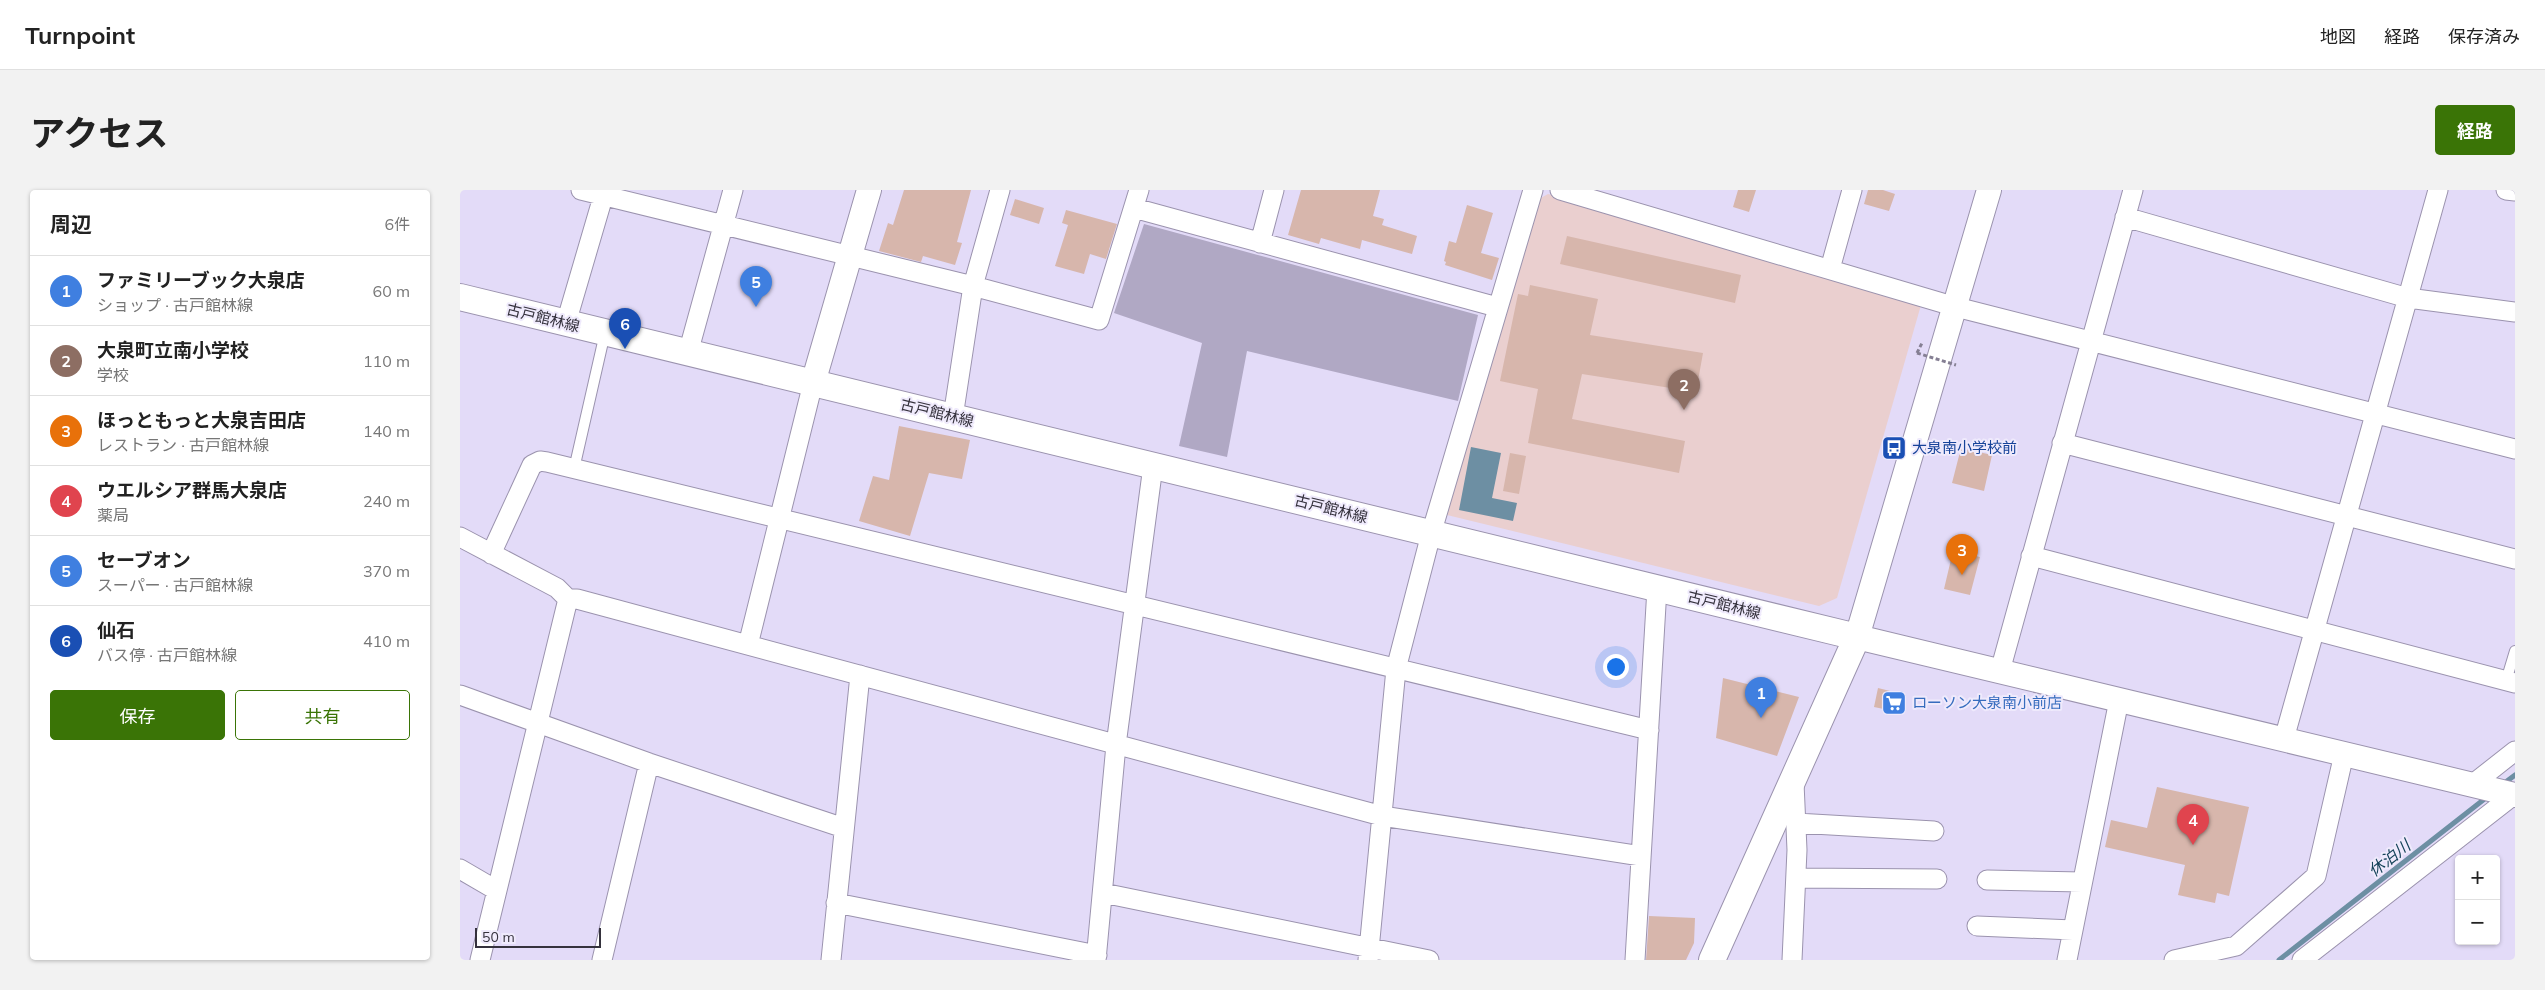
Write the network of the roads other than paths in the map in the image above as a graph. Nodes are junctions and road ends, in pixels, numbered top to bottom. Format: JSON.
{"nodes":[{"id":1,"x":581,"y":190,"type":"edge"},
{"id":2,"x":733,"y":190,"type":"edge"},
{"id":3,"x":869,"y":190,"type":"edge"},
{"id":4,"x":1000,"y":190,"type":"edge"},
{"id":5,"x":1274,"y":190,"type":"edge"},
{"id":6,"x":1533,"y":190,"type":"edge"},
{"id":7,"x":1560,"y":190,"type":"edge"},
{"id":8,"x":1852,"y":190,"type":"edge"},
{"id":9,"x":1989,"y":190,"type":"edge"},
{"id":10,"x":2133,"y":190,"type":"edge"},
{"id":11,"x":2438,"y":190,"type":"edge"},
{"id":12,"x":2506,"y":190,"type":"edge"},
{"id":13,"x":2515,"y":191,"type":"edge"},
{"id":14,"x":604,"y":193,"type":"edge"},
{"id":15,"x":1136,"y":199,"type":"edge"},
{"id":16,"x":2126,"y":217,"type":"junction"},
{"id":17,"x":723,"y":225,"type":"junction"},
{"id":18,"x":1260,"y":243,"type":"junction"},
{"id":19,"x":850,"y":256,"type":"junction"},
{"id":20,"x":1830,"y":268,"type":"junction"},
{"id":21,"x":973,"y":286,"type":"junction"},
{"id":22,"x":460,"y":297,"type":"edge"},
{"id":23,"x":2408,"y":298,"type":"junction"},
{"id":24,"x":1497,"y":307,"type":"junction"},
{"id":25,"x":1956,"y":307,"type":"junction"},
{"id":26,"x":2515,"y":312,"type":"edge"},
{"id":27,"x":566,"y":323,"type":"junction"},
{"id":28,"x":605,"y":333,"type":"junction"},
{"id":29,"x":2090,"y":342,"type":"junction"},
{"id":30,"x":688,"y":353,"type":"junction"},
{"id":31,"x":812,"y":383,"type":"junction"},
{"id":32,"x":2375,"y":412,"type":"junction"},
{"id":33,"x":953,"y":417,"type":"junction"},
{"id":34,"x":2062,"y":444,"type":"junction"},
{"id":35,"x":2515,"y":449,"type":"edge"},
{"id":36,"x":1153,"y":466,"type":"junction"},
{"id":37,"x":574,"y":469,"type":"junction"},
{"id":38,"x":2346,"y":515,"type":"junction"},
{"id":39,"x":780,"y":519,"type":"junction"},
{"id":40,"x":1431,"y":534,"type":"junction"},
{"id":41,"x":460,"y":537,"type":"edge"},
{"id":42,"x":491,"y":554,"type":"junction"},
{"id":43,"x":2031,"y":556,"type":"junction"},
{"id":44,"x":2515,"y":559,"type":"edge"},
{"id":45,"x":1657,"y":588,"type":"junction"},
{"id":46,"x":568,"y":599,"type":"junction"},
{"id":47,"x":1134,"y":604,"type":"junction"},
{"id":48,"x":2314,"y":631,"type":"junction"},
{"id":49,"x":1857,"y":637,"type":"junction"},
{"id":50,"x":748,"y":645,"type":"junction"},
{"id":51,"x":2515,"y":651,"type":"edge"},
{"id":52,"x":1396,"y":669,"type":"junction"},
{"id":53,"x":2000,"y":671,"type":"junction"},
{"id":54,"x":860,"y":675,"type":"junction"},
{"id":55,"x":2511,"y":682,"type":"edge"},
{"id":56,"x":460,"y":696,"type":"edge"},
{"id":57,"x":2119,"y":700,"type":"junction"},
{"id":58,"x":538,"y":724,"type":"junction"},
{"id":59,"x":1649,"y":730,"type":"junction"},
{"id":60,"x":2284,"y":739,"type":"junction"},
{"id":61,"x":1116,"y":745,"type":"junction"},
{"id":62,"x":2515,"y":751,"type":"edge"},
{"id":63,"x":2344,"y":754,"type":"junction"},
{"id":64,"x":649,"y":763,"type":"junction"},
{"id":65,"x":1794,"y":777,"type":"junction"},
{"id":66,"x":2500,"y":791,"type":"edge"},
{"id":67,"x":1382,"y":816,"type":"junction"},
{"id":68,"x":1796,"y":823,"type":"junction"},
{"id":69,"x":844,"y":828,"type":"junction"},
{"id":70,"x":1934,"y":831,"type":"dead end"},
{"id":71,"x":1641,"y":856,"type":"junction"},
{"id":72,"x":460,"y":869,"type":"edge"},
{"id":73,"x":1796,"y":878,"type":"junction"},
{"id":74,"x":1938,"y":880,"type":"dead end"},
{"id":75,"x":1987,"y":880,"type":"dead end"},
{"id":76,"x":2082,"y":882,"type":"junction"},
{"id":77,"x":496,"y":890,"type":"junction"},
{"id":78,"x":1103,"y":893,"type":"junction"},
{"id":79,"x":836,"y":903,"type":"junction"},
{"id":80,"x":1977,"y":926,"type":"dead end"},
{"id":81,"x":2073,"y":930,"type":"junction"},
{"id":82,"x":1369,"y":954,"type":"edge"},
{"id":83,"x":1096,"y":958,"type":"edge"},
{"id":84,"x":480,"y":960,"type":"edge"},
{"id":85,"x":602,"y":960,"type":"edge"},
{"id":86,"x":831,"y":960,"type":"edge"},
{"id":87,"x":1429,"y":960,"type":"edge"},
{"id":88,"x":1635,"y":960,"type":"edge"},
{"id":89,"x":1712,"y":960,"type":"edge"},
{"id":90,"x":1792,"y":960,"type":"edge"},
{"id":91,"x":2067,"y":960,"type":"edge"},
{"id":92,"x":2174,"y":960,"type":"edge"},
{"id":93,"x":2302,"y":960,"type":"edge"}],
"edges":[{"from":1,"to":14,"type":"street"},
{"from":2,"to":17,"type":"street"},
{"from":3,"to":19,"type":"street"},
{"from":4,"to":21,"type":"street"},
{"from":5,"to":18,"type":"street"},
{"from":6,"to":24,"type":"street"},
{"from":7,"to":20,"type":"street"},
{"from":8,"to":20,"type":"street"},
{"from":9,"to":25,"type":"street"},
{"from":10,"to":16,"type":"street"},
{"from":11,"to":23,"type":"street"},
{"from":12,"to":13,"type":"street"},
{"from":14,"to":17,"type":"street"},
{"from":14,"to":27,"type":"street"},
{"from":15,"to":18,"type":"street"},
{"from":15,"to":21,"type":"street"},
{"from":16,"to":23,"type":"street"},
{"from":16,"to":29,"type":"street"},
{"from":17,"to":19,"type":"street"},
{"from":17,"to":30,"type":"street"},
{"from":18,"to":24,"type":"street"},
{"from":19,"to":21,"type":"street"},
{"from":19,"to":31,"type":"street"},
{"from":20,"to":25,"type":"street"},
{"from":21,"to":33,"type":"street"},
{"from":22,"to":27,"type":"main road","name":"古戸館林線"},
{"from":23,"to":26,"type":"street"},
{"from":23,"to":32,"type":"street"},
{"from":24,"to":40,"type":"street"},
{"from":25,"to":29,"type":"street"},
{"from":25,"to":49,"type":"street"},
{"from":27,"to":28,"type":"main road","name":"古戸館林線"},
{"from":28,"to":30,"type":"main road","name":"古戸館林線"},
{"from":28,"to":37,"type":"lane"},
{"from":29,"to":32,"type":"street"},
{"from":29,"to":34,"type":"street"},
{"from":30,"to":31,"type":"main road","name":"古戸館林線"},
{"from":31,"to":33,"type":"main road","name":"古戸館林線"},
{"from":31,"to":39,"type":"street"},
{"from":32,"to":35,"type":"street"},
{"from":32,"to":38,"type":"street"},
{"from":33,"to":36,"type":"main road","name":"古戸館林線"},
{"from":34,"to":38,"type":"street"},
{"from":34,"to":43,"type":"street"},
{"from":36,"to":40,"type":"main road","name":"古戸館林線"},
{"from":36,"to":47,"type":"street"},
{"from":37,"to":39,"type":"street"},
{"from":37,"to":42,"type":"street"},
{"from":38,"to":44,"type":"street"},
{"from":38,"to":48,"type":"street"},
{"from":39,"to":47,"type":"street"},
{"from":39,"to":50,"type":"street"},
{"from":40,"to":45,"type":"main road","name":"古戸館林線"},
{"from":40,"to":52,"type":"street"},
{"from":41,"to":42,"type":"street"},
{"from":42,"to":46,"type":"street"},
{"from":43,"to":48,"type":"street"},
{"from":43,"to":53,"type":"street"},
{"from":45,"to":49,"type":"main road","name":"古戸館林線"},
{"from":45,"to":59,"type":"street"},
{"from":46,"to":50,"type":"street"},
{"from":46,"to":58,"type":"street"},
{"from":47,"to":52,"type":"street"},
{"from":47,"to":61,"type":"street"},
{"from":48,"to":55,"type":"street"},
{"from":48,"to":60,"type":"street"},
{"from":49,"to":53,"type":"street"},
{"from":49,"to":65,"type":"main road"},
{"from":50,"to":54,"type":"street"},
{"from":51,"to":55,"type":"lane"},
{"from":52,"to":59,"type":"street"},
{"from":52,"to":67,"type":"street"},
{"from":53,"to":57,"type":"street"},
{"from":54,"to":61,"type":"street"},
{"from":54,"to":69,"type":"street"},
{"from":56,"to":58,"type":"street"},
{"from":57,"to":60,"type":"street"},
{"from":57,"to":76,"type":"street"},
{"from":58,"to":64,"type":"street"},
{"from":58,"to":77,"type":"street"},
{"from":59,"to":71,"type":"street"},
{"from":60,"to":63,"type":"street"},
{"from":61,"to":67,"type":"street"},
{"from":61,"to":78,"type":"street"},
{"from":62,"to":66,"type":"street"},
{"from":63,"to":66,"type":"street"},
{"from":63,"to":92,"type":"street"},
{"from":64,"to":69,"type":"street"},
{"from":64,"to":85,"type":"street"},
{"from":65,"to":68,"type":"street"},
{"from":65,"to":89,"type":"main road"},
{"from":66,"to":93,"type":"street"},
{"from":67,"to":71,"type":"street"},
{"from":67,"to":82,"type":"street"},
{"from":68,"to":70,"type":"street"},
{"from":68,"to":73,"type":"street"},
{"from":69,"to":79,"type":"street"},
{"from":71,"to":88,"type":"street"},
{"from":72,"to":77,"type":"street"},
{"from":73,"to":74,"type":"street"},
{"from":73,"to":90,"type":"street"},
{"from":75,"to":76,"type":"street"},
{"from":76,"to":81,"type":"street"},
{"from":77,"to":84,"type":"street"},
{"from":78,"to":82,"type":"street"},
{"from":78,"to":83,"type":"street"},
{"from":79,"to":83,"type":"street"},
{"from":79,"to":86,"type":"street"},
{"from":80,"to":81,"type":"street"},
{"from":81,"to":91,"type":"street"},
{"from":82,"to":87,"type":"street"}]}
